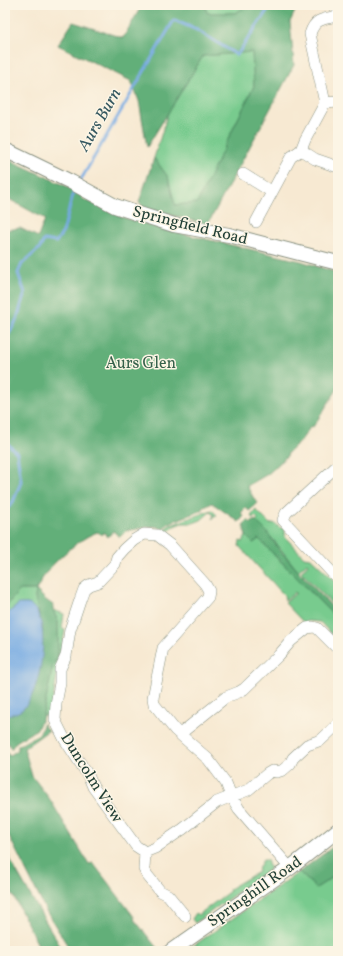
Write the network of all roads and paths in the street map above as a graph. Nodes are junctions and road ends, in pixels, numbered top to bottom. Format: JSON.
{"nodes":[{"id":1,"x":338,"y":16,"type":"edge"},
{"id":2,"x":338,"y":102,"type":"edge"},
{"id":3,"x":325,"y":103,"type":"junction"},
{"id":4,"x":5,"y":150,"type":"edge"},
{"id":5,"x":301,"y":150,"type":"junction"},
{"id":6,"x":338,"y":167,"type":"edge"},
{"id":7,"x":243,"y":174,"type":"dead end"},
{"id":8,"x":272,"y":192,"type":"junction"},
{"id":9,"x":256,"y":222,"type":"dead end"},
{"id":10,"x":338,"y":263,"type":"edge"},
{"id":11,"x":338,"y":465,"type":"edge"},
{"id":12,"x":338,"y":579,"type":"edge"},
{"id":13,"x":338,"y":650,"type":"edge"},
{"id":14,"x":338,"y":724,"type":"edge"},
{"id":15,"x":180,"y":734,"type":"junction"},
{"id":16,"x":231,"y":796,"type":"junction"},
{"id":17,"x":338,"y":830,"type":"edge"},
{"id":18,"x":146,"y":852,"type":"junction"},
{"id":19,"x":290,"y":868,"type":"junction"},
{"id":20,"x":186,"y":916,"type":"dead end"},
{"id":21,"x":171,"y":951,"type":"edge"}],
"edges":[{"from":1,"to":3,"type":"street"},
{"from":2,"to":3,"type":"street"},
{"from":3,"to":5,"type":"street"},
{"from":4,"to":10,"type":"street","name":"Springfield Road"},
{"from":5,"to":6,"type":"street"},
{"from":5,"to":8,"type":"street"},
{"from":7,"to":8,"type":"street"},
{"from":8,"to":9,"type":"street"},
{"from":11,"to":12,"type":"street"},
{"from":13,"to":15,"type":"street"},
{"from":14,"to":16,"type":"street"},
{"from":15,"to":16,"type":"street","name":"Duncolm View"},
{"from":15,"to":18,"type":"street","name":"Duncolm View"},
{"from":16,"to":18,"type":"street"},
{"from":16,"to":19,"type":"street","name":"Duncolm View"},
{"from":17,"to":19,"type":"street","name":"Springhill Road"},
{"from":18,"to":20,"type":"street"},
{"from":19,"to":21,"type":"street","name":"Springhill Road"}]}
